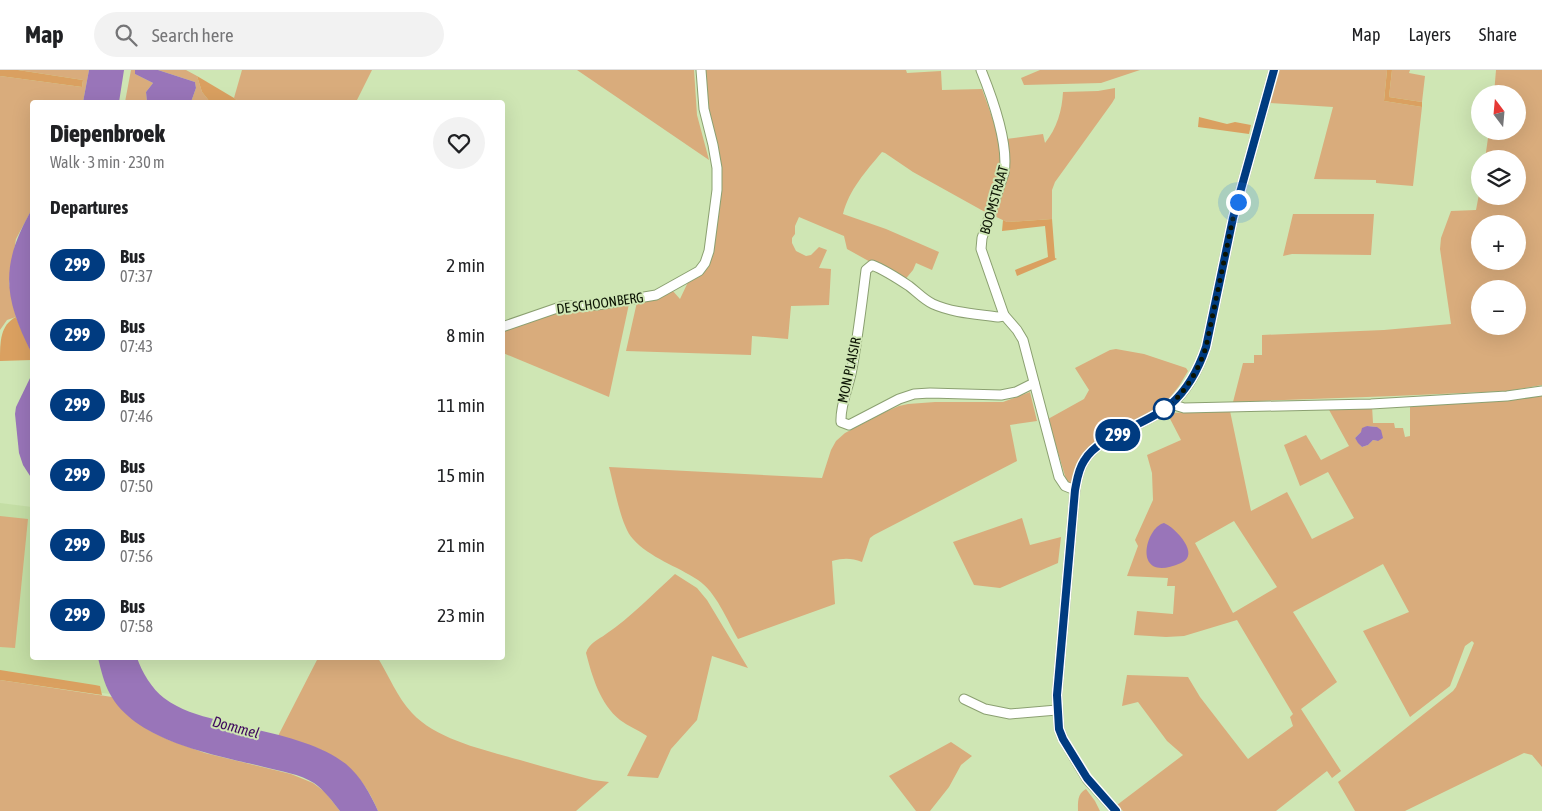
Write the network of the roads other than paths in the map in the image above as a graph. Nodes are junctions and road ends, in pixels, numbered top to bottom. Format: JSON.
{"nodes":[{"id":1,"x":701,"y":70,"type":"edge"},
{"id":2,"x":981,"y":70,"type":"edge"},
{"id":3,"x":1274,"y":70,"type":"edge"},
{"id":4,"x":1004,"y":315,"type":"junction"},
{"id":5,"x":505,"y":326,"type":"edge"},
{"id":6,"x":1034,"y":382,"type":"junction"},
{"id":7,"x":1542,"y":391,"type":"edge"},
{"id":8,"x":1171,"y":404,"type":"junction"},
{"id":9,"x":1075,"y":490,"type":"junction"},
{"id":10,"x":964,"y":699,"type":"dead end"},
{"id":11,"x":1057,"y":710,"type":"junction"},
{"id":12,"x":1116,"y":811,"type":"edge"}],
"edges":[{"from":1,"to":5,"type":"street","name":"DE SCHOONBERG"},
{"from":2,"to":4,"type":"street","name":"BOOMSTRAAT"},
{"from":3,"to":8,"type":"street"},
{"from":4,"to":6,"type":"street","name":"BOOMSTRAAT"},
{"from":4,"to":6,"type":"street","name":"MON PLAISIR"},
{"from":6,"to":9,"type":"street","name":"BOOMSTRAAT"},
{"from":7,"to":8,"type":"street"},
{"from":8,"to":9,"type":"street"},
{"from":9,"to":11,"type":"street"},
{"from":10,"to":11,"type":"street"},
{"from":11,"to":12,"type":"street"}]}
